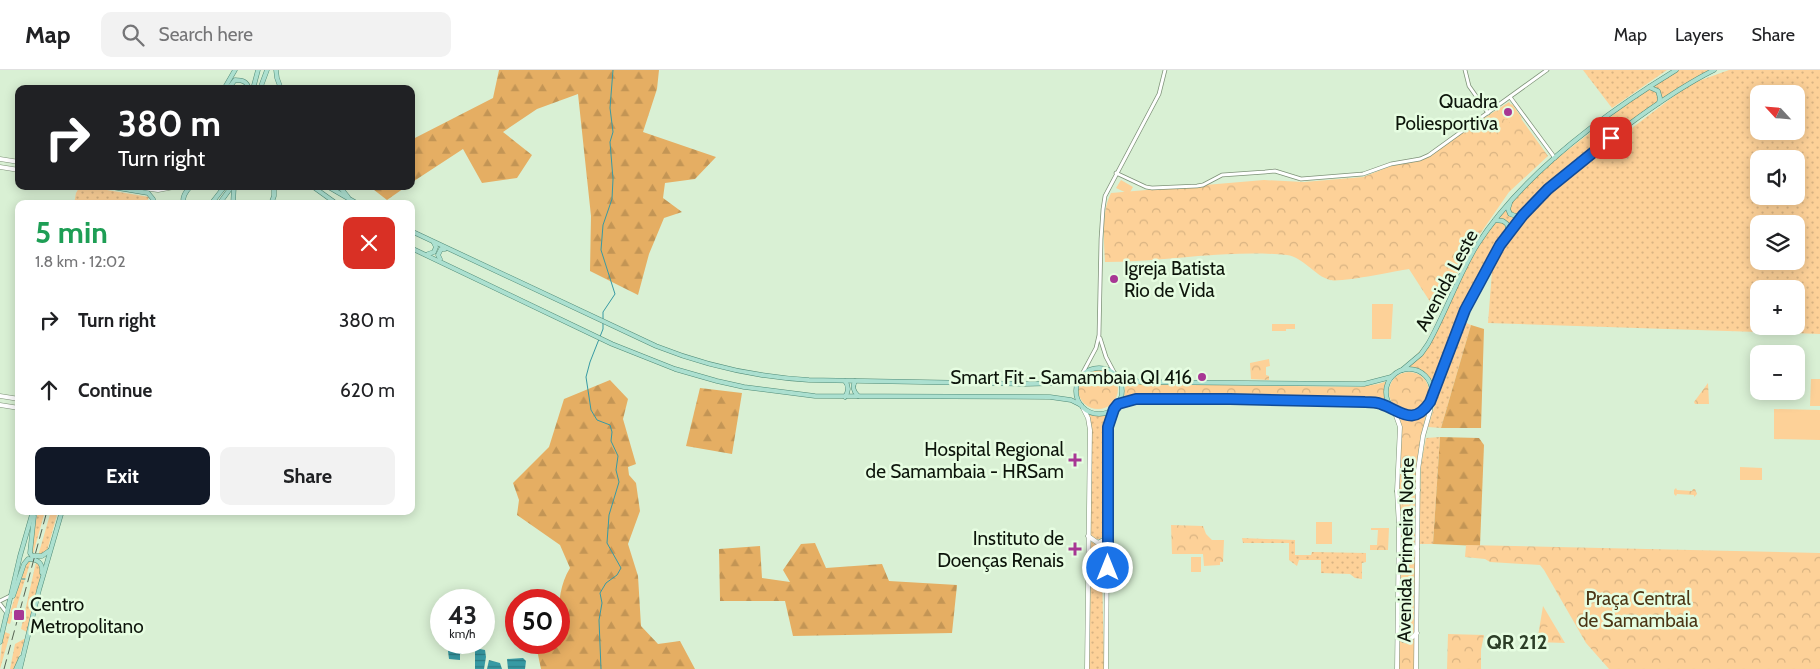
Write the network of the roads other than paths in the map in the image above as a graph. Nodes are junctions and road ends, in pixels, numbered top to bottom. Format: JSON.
{"nodes":[{"id":1,"x":235,"y":70,"type":"edge"},
{"id":2,"x":258,"y":70,"type":"edge"},
{"id":3,"x":266,"y":70,"type":"edge"},
{"id":4,"x":276,"y":70,"type":"edge"},
{"id":5,"x":1165,"y":70,"type":"edge"},
{"id":6,"x":1465,"y":70,"type":"edge"},
{"id":7,"x":1548,"y":70,"type":"edge"},
{"id":8,"x":1676,"y":70,"type":"edge"},
{"id":9,"x":1714,"y":70,"type":"edge"},
{"id":10,"x":226,"y":85,"type":"edge"},
{"id":11,"x":231,"y":85,"type":"edge"},
{"id":12,"x":248,"y":85,"type":"edge"},
{"id":13,"x":254,"y":85,"type":"edge"},
{"id":14,"x":261,"y":85,"type":"edge"},
{"id":15,"x":280,"y":85,"type":"edge"},
{"id":16,"x":1648,"y":87,"type":"junction"},
{"id":17,"x":1510,"y":97,"type":"junction"},
{"id":18,"x":1659,"y":103,"type":"junction"},
{"id":19,"x":1488,"y":113,"type":"junction"},
{"id":20,"x":1554,"y":158,"type":"junction"},
{"id":21,"x":0,"y":160,"type":"edge"},
{"id":22,"x":15,"y":162,"type":"edge"},
{"id":23,"x":0,"y":167,"type":"edge"},
{"id":24,"x":15,"y":169,"type":"edge"},
{"id":25,"x":1116,"y":173,"type":"junction"},
{"id":26,"x":130,"y":190,"type":"edge"},
{"id":27,"x":222,"y":190,"type":"edge"},
{"id":28,"x":230,"y":190,"type":"edge"},
{"id":29,"x":317,"y":190,"type":"edge"},
{"id":30,"x":334,"y":190,"type":"edge"},
{"id":31,"x":342,"y":190,"type":"edge"},
{"id":32,"x":349,"y":199,"type":"joint"},
{"id":33,"x":153,"y":200,"type":"edge"},
{"id":34,"x":213,"y":200,"type":"edge"},
{"id":35,"x":222,"y":200,"type":"edge"},
{"id":36,"x":331,"y":200,"type":"edge"},
{"id":37,"x":1510,"y":200,"type":"junction"},
{"id":38,"x":1523,"y":215,"type":"junction"},
{"id":39,"x":1494,"y":220,"type":"junction"},
{"id":40,"x":415,"y":233,"type":"edge"},
{"id":41,"x":1509,"y":233,"type":"junction"},
{"id":42,"x":433,"y":242,"type":"junction"},
{"id":43,"x":447,"y":248,"type":"junction"},
{"id":44,"x":415,"y":249,"type":"edge"},
{"id":45,"x":428,"y":254,"type":"junction"},
{"id":46,"x":441,"y":260,"type":"junction"},
{"id":47,"x":1100,"y":335,"type":"junction"},
{"id":48,"x":1402,"y":370,"type":"junction"},
{"id":49,"x":1115,"y":374,"type":"junction"},
{"id":50,"x":1080,"y":377,"type":"junction"},
{"id":51,"x":1391,"y":377,"type":"junction"},
{"id":52,"x":845,"y":381,"type":"junction"},
{"id":53,"x":856,"y":381,"type":"junction"},
{"id":54,"x":0,"y":396,"type":"edge"},
{"id":55,"x":858,"y":396,"type":"junction"},
{"id":56,"x":1432,"y":396,"type":"junction"},
{"id":57,"x":845,"y":397,"type":"junction"},
{"id":58,"x":15,"y":398,"type":"edge"},
{"id":59,"x":1430,"y":402,"type":"junction"},
{"id":60,"x":1118,"y":404,"type":"junction"},
{"id":61,"x":0,"y":405,"type":"edge"},
{"id":62,"x":15,"y":407,"type":"edge"},
{"id":63,"x":1082,"y":407,"type":"junction"},
{"id":64,"x":1114,"y":409,"type":"junction"},
{"id":65,"x":1393,"y":410,"type":"junction"},
{"id":66,"x":1418,"y":490,"type":"junction"},
{"id":67,"x":1398,"y":491,"type":"junction"},
{"id":68,"x":33,"y":515,"type":"edge"},
{"id":69,"x":34,"y":515,"type":"edge"},
{"id":70,"x":61,"y":515,"type":"edge"},
{"id":71,"x":1088,"y":536,"type":"junction"},
{"id":72,"x":1107,"y":538,"type":"junction"},
{"id":73,"x":51,"y":549,"type":"junction"},
{"id":74,"x":1417,"y":549,"type":"junction"},
{"id":75,"x":1399,"y":551,"type":"junction"},
{"id":76,"x":1088,"y":567,"type":"junction"},
{"id":77,"x":1108,"y":568,"type":"junction"},
{"id":78,"x":39,"y":590,"type":"junction"},
{"id":79,"x":11,"y":595,"type":"junction"},
{"id":80,"x":9,"y":602,"type":"junction"},
{"id":81,"x":0,"y":603,"type":"edge"},
{"id":82,"x":6,"y":613,"type":"junction"},
{"id":83,"x":1417,"y":633,"type":"junction"},
{"id":84,"x":1398,"y":635,"type":"junction"},
{"id":85,"x":0,"y":642,"type":"edge"},
{"id":86,"x":23,"y":655,"type":"junction"},
{"id":87,"x":16,"y":669,"type":"edge"},
{"id":88,"x":20,"y":669,"type":"edge"},
{"id":89,"x":1087,"y":669,"type":"edge"},
{"id":90,"x":1106,"y":669,"type":"edge"},
{"id":91,"x":1398,"y":669,"type":"edge"},
{"id":92,"x":1416,"y":669,"type":"edge"}],
"edges":[{"from":1,"to":10,"type":"main road"},
{"from":2,"to":13,"type":"main road"},
{"from":3,"to":14,"type":"main road"},
{"from":4,"to":15,"type":"main road"},
{"from":5,"to":25,"type":"street"},
{"from":6,"to":19,"type":"street"},
{"from":7,"to":17,"type":"street"},
{"from":8,"to":16,"type":"main road","name":"Avenida Leste"},
{"from":9,"to":18,"type":"main road","name":"Avenida Leste"},
{"from":11,"to":12,"type":"main road"},
{"from":16,"to":18,"type":"main road"},
{"from":16,"to":20,"type":"main road","name":"Avenida Leste"},
{"from":17,"to":19,"type":"street"},
{"from":17,"to":20,"type":"street"},
{"from":18,"to":38,"type":"main road","name":"Avenida Leste"},
{"from":19,"to":25,"type":"street"},
{"from":20,"to":37,"type":"main road","name":"Avenida Leste"},
{"from":21,"to":22,"type":"main road"},
{"from":23,"to":24,"type":"main road"},
{"from":25,"to":47,"type":"street"},
{"from":26,"to":33,"type":"main road"},
{"from":27,"to":34,"type":"main road"},
{"from":28,"to":35,"type":"main road"},
{"from":29,"to":36,"type":"main road"},
{"from":30,"to":32,"type":"main road"},
{"from":31,"to":32,"type":"main road"},
{"from":37,"to":38,"type":"main road"},
{"from":37,"to":39,"type":"main road","name":"Avenida Leste"},
{"from":38,"to":41,"type":"main road","name":"Avenida Leste"},
{"from":39,"to":41,"type":"main road"},
{"from":39,"to":48,"type":"main road","name":"Avenida Leste"},
{"from":40,"to":42,"type":"main road"},
{"from":41,"to":56,"type":"main road","name":"Avenida Leste"},
{"from":42,"to":43,"type":"main road"},
{"from":42,"to":45,"type":"main road"},
{"from":43,"to":46,"type":"main road"},
{"from":43,"to":52,"type":"main road"},
{"from":44,"to":45,"type":"main road"},
{"from":45,"to":46,"type":"main road"},
{"from":46,"to":57,"type":"main road"},
{"from":47,"to":49,"type":"street"},
{"from":47,"to":50,"type":"street"},
{"from":48,"to":51,"type":"main road"},
{"from":48,"to":56,"type":"main road"},
{"from":49,"to":50,"type":"main road"},
{"from":49,"to":51,"type":"main road"},
{"from":49,"to":60,"type":"main road"},
{"from":50,"to":53,"type":"main road"},
{"from":50,"to":63,"type":"main road"},
{"from":51,"to":65,"type":"main road"},
{"from":52,"to":53,"type":"main road"},
{"from":52,"to":57,"type":"main road"},
{"from":53,"to":55,"type":"main road"},
{"from":54,"to":58,"type":"main road"},
{"from":55,"to":57,"type":"main road"},
{"from":55,"to":63,"type":"main road"},
{"from":56,"to":59,"type":"main road"},
{"from":59,"to":65,"type":"main road"},
{"from":59,"to":66,"type":"main road","name":"Avenida Primeira Norte"},
{"from":60,"to":64,"type":"main road"},
{"from":60,"to":65,"type":"main road"},
{"from":61,"to":62,"type":"main road"},
{"from":63,"to":64,"type":"main road"},
{"from":63,"to":71,"type":"main road"},
{"from":64,"to":72,"type":"main road"},
{"from":65,"to":67,"type":"main road","name":"Avenida Primeira Norte"},
{"from":66,"to":67,"type":"main road"},
{"from":66,"to":74,"type":"main road","name":"Avenida Primeira Norte"},
{"from":67,"to":75,"type":"main road","name":"Avenida Primeira Norte"},
{"from":68,"to":79,"type":"main road"},
{"from":69,"to":73,"type":"main road"},
{"from":70,"to":73,"type":"main road"},
{"from":71,"to":72,"type":"main road"},
{"from":71,"to":76,"type":"main road"},
{"from":72,"to":77,"type":"main road"},
{"from":73,"to":78,"type":"main road"},
{"from":74,"to":75,"type":"main road"},
{"from":74,"to":83,"type":"main road","name":"Avenida Primeira Norte"},
{"from":75,"to":84,"type":"main road","name":"Avenida Primeira Norte"},
{"from":76,"to":77,"type":"main road"},
{"from":76,"to":89,"type":"main road"},
{"from":77,"to":90,"type":"main road"},
{"from":78,"to":80,"type":"main road"},
{"from":78,"to":86,"type":"main road"},
{"from":79,"to":80,"type":"main road"},
{"from":79,"to":81,"type":"street"},
{"from":80,"to":82,"type":"main road"},
{"from":81,"to":82,"type":"street"},
{"from":82,"to":85,"type":"main road"},
{"from":83,"to":84,"type":"main road"},
{"from":83,"to":92,"type":"main road","name":"Avenida Primeira Norte"},
{"from":84,"to":91,"type":"main road","name":"Avenida Primeira Norte"},
{"from":86,"to":87,"type":"main road"},
{"from":86,"to":88,"type":"main road"}]}
